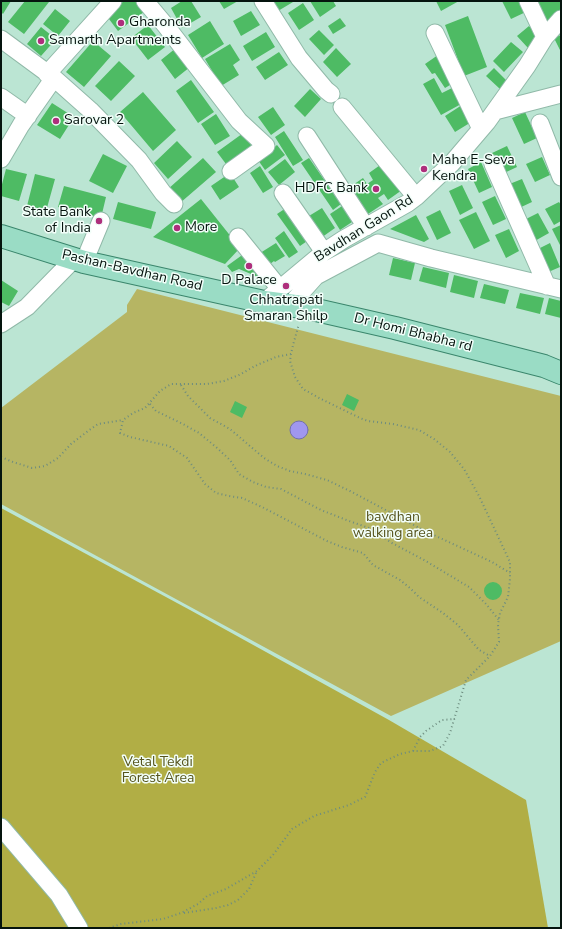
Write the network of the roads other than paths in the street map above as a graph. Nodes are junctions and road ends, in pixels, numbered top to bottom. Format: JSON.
{"nodes":[{"id":1,"x":113,"y":1,"type":"edge"},
{"id":2,"x":145,"y":1,"type":"edge"},
{"id":3,"x":263,"y":1,"type":"edge"},
{"id":4,"x":528,"y":1,"type":"edge"},
{"id":5,"x":561,"y":19,"type":"edge"},
{"id":6,"x":435,"y":33,"type":"dead end"},
{"id":7,"x":545,"y":37,"type":"junction"},
{"id":8,"x":1,"y":39,"type":"edge"},
{"id":9,"x":50,"y":76,"type":"junction"},
{"id":10,"x":561,"y":94,"type":"edge"},
{"id":11,"x":1,"y":97,"type":"edge"},
{"id":12,"x":495,"y":111,"type":"junction"},
{"id":13,"x":28,"y":116,"type":"junction"},
{"id":14,"x":540,"y":123,"type":"dead end"},
{"id":15,"x":481,"y":129,"type":"junction"},
{"id":16,"x":307,"y":136,"type":"dead end"},
{"id":17,"x":1,"y":159,"type":"edge"},
{"id":18,"x":493,"y":164,"type":"dead end"},
{"id":19,"x":231,"y":171,"type":"dead end"},
{"id":20,"x":561,"y":177,"type":"edge"},
{"id":21,"x":283,"y":193,"type":"dead end"},
{"id":22,"x":416,"y":197,"type":"junction"},
{"id":23,"x":174,"y":204,"type":"dead end"},
{"id":24,"x":101,"y":221,"type":"dead end"},
{"id":25,"x":366,"y":227,"type":"junction"},
{"id":26,"x":1,"y":236,"type":"edge"},
{"id":27,"x":238,"y":237,"type":"dead end"},
{"id":28,"x":324,"y":252,"type":"junction"},
{"id":29,"x":79,"y":261,"type":"junction"},
{"id":30,"x":554,"y":287,"type":"edge"},
{"id":31,"x":284,"y":301,"type":"junction"},
{"id":32,"x":1,"y":324,"type":"edge"},
{"id":33,"x":561,"y":373,"type":"edge"},
{"id":34,"x":1,"y":827,"type":"edge"},
{"id":35,"x":79,"y":928,"type":"edge"}],
"edges":[{"from":1,"to":9,"type":"street"},
{"from":2,"to":19,"type":"street"},
{"from":3,"to":22,"type":"street"},
{"from":4,"to":7,"type":"street"},
{"from":5,"to":7,"type":"street","name":"Bavdhan Gaon Rd"},
{"from":6,"to":15,"type":"street"},
{"from":7,"to":12,"type":"street","name":"Bavdhan Gaon Rd"},
{"from":8,"to":9,"type":"street"},
{"from":9,"to":13,"type":"street"},
{"from":9,"to":23,"type":"street"},
{"from":10,"to":12,"type":"street"},
{"from":11,"to":13,"type":"street"},
{"from":12,"to":15,"type":"street","name":"Bavdhan Gaon Rd"},
{"from":13,"to":17,"type":"street"},
{"from":14,"to":20,"type":"street"},
{"from":15,"to":22,"type":"street","name":"Bavdhan Gaon Rd"},
{"from":16,"to":25,"type":"street"},
{"from":18,"to":30,"type":"street"},
{"from":21,"to":28,"type":"street"},
{"from":22,"to":25,"type":"street","name":"Bavdhan Gaon Rd"},
{"from":24,"to":29,"type":"street"},
{"from":25,"to":28,"type":"street","name":"Bavdhan Gaon Rd"},
{"from":26,"to":29,"type":"main road","name":"Pashan-Bavdhan Road"},
{"from":27,"to":31,"type":"street"},
{"from":28,"to":31,"type":"street","name":"Bavdhan Gaon Rd"},
{"from":29,"to":31,"type":"main road","name":"Pashan-Bavdhan Road"},
{"from":29,"to":32,"type":"street"},
{"from":30,"to":31,"type":"street"},
{"from":31,"to":33,"type":"main road","name":"Dr Homi Bhabha rd"},
{"from":34,"to":35,"type":"street"}]}
